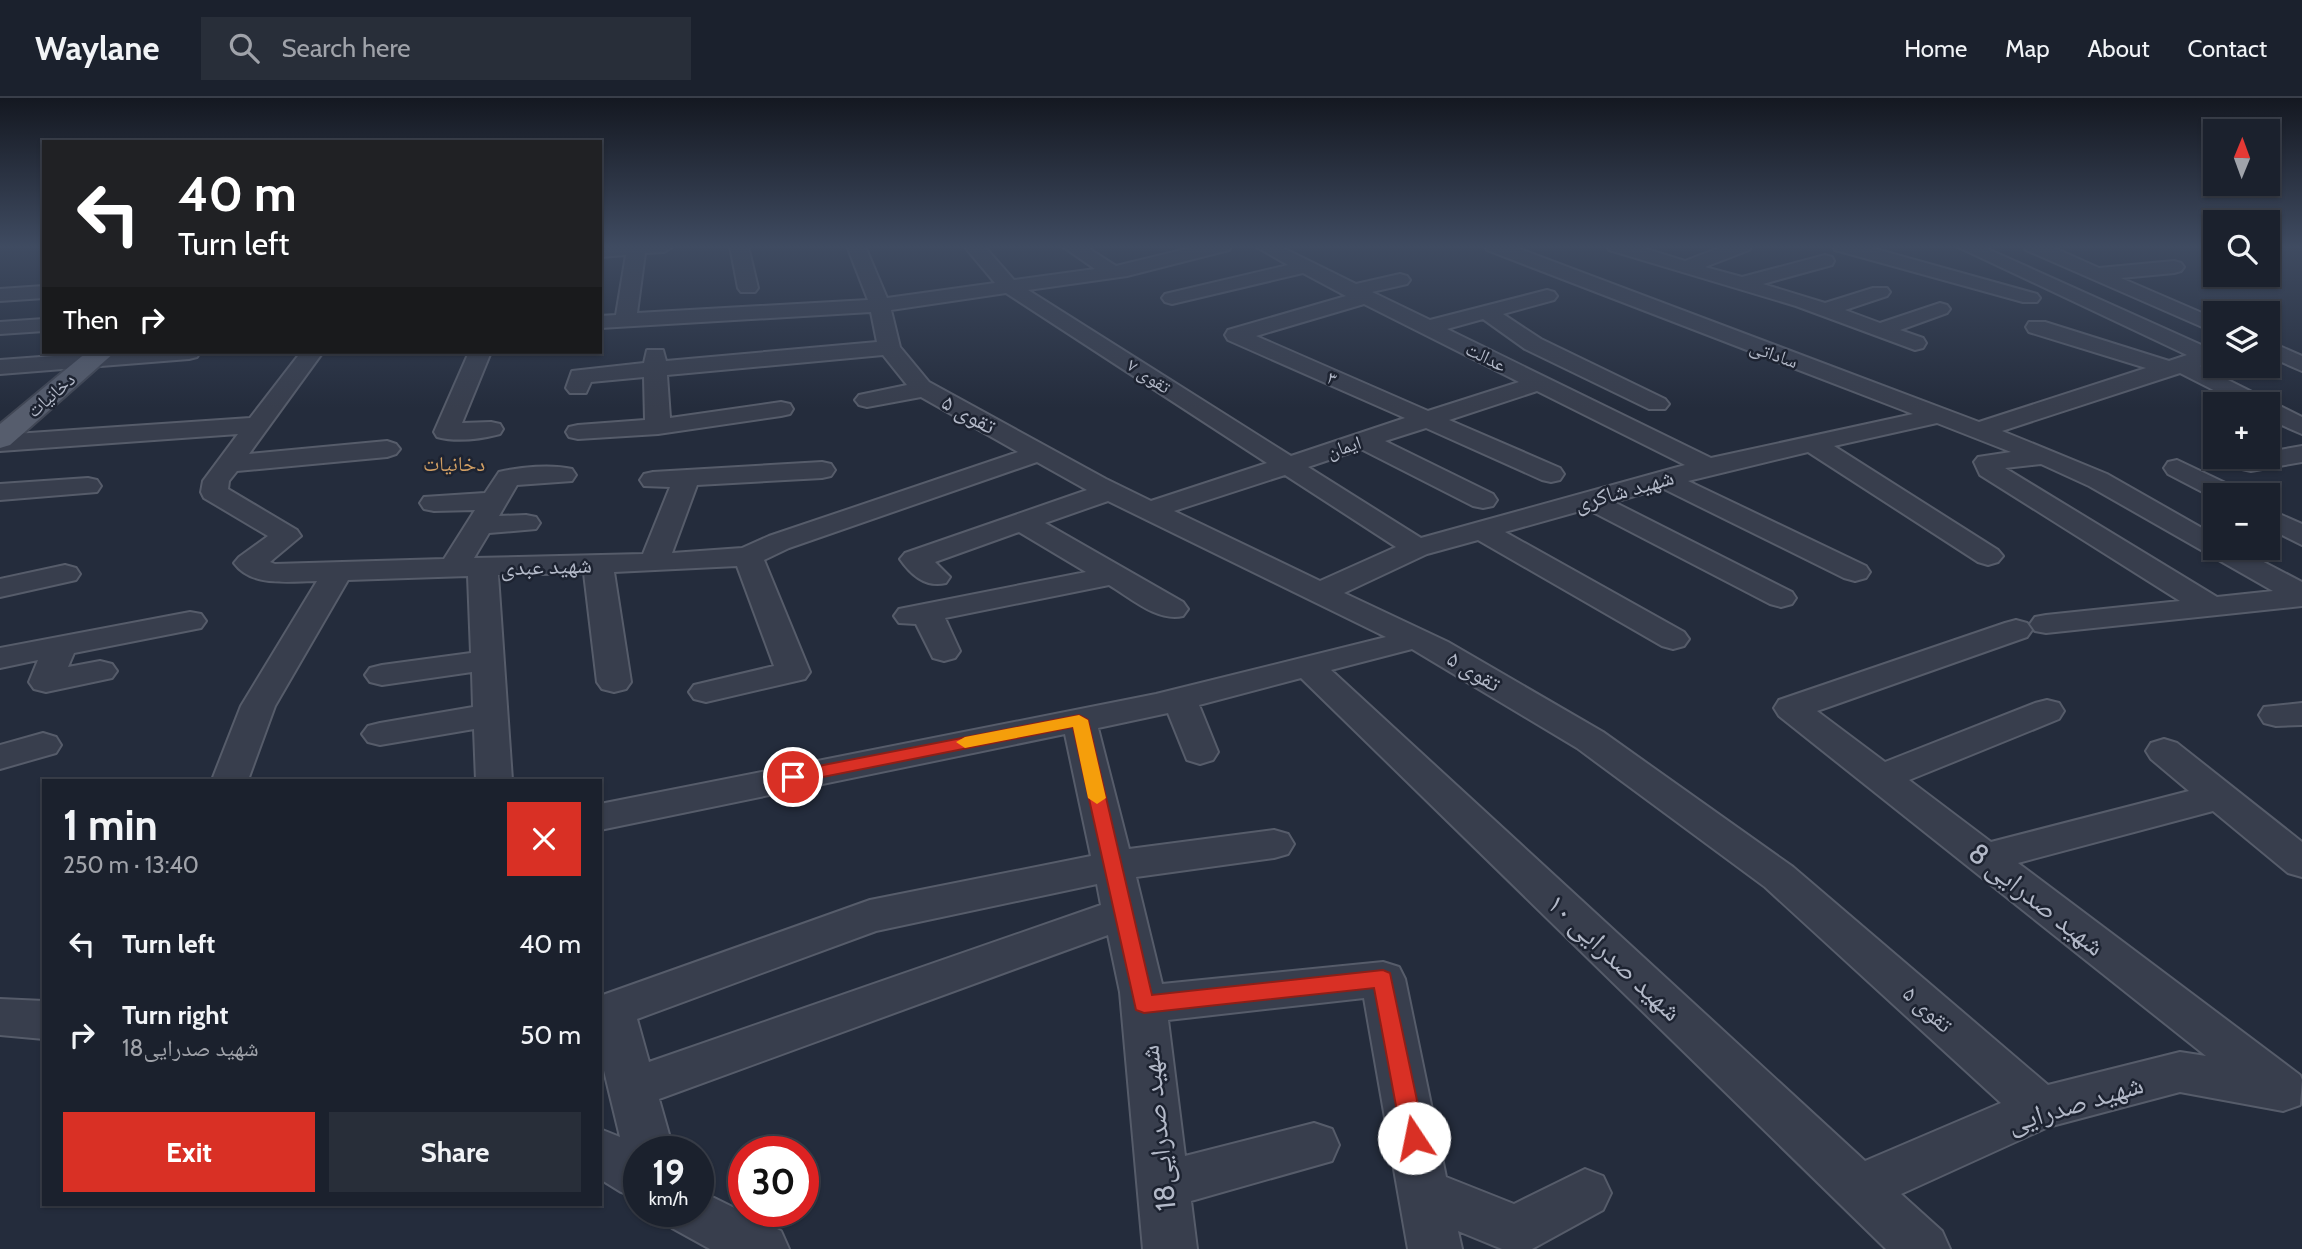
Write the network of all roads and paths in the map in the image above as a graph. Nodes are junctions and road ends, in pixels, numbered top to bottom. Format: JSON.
{"nodes":[{"id":1,"x":629,"y":300,"type":"edge"},
{"id":2,"x":878,"y":300,"type":"edge"},
{"id":3,"x":920,"y":300,"type":"edge"},
{"id":4,"x":1028,"y":300,"type":"edge"},
{"id":5,"x":1340,"y":300,"type":"edge"},
{"id":6,"x":1369,"y":300,"type":"edge"},
{"id":7,"x":1533,"y":300,"type":"edge"},
{"id":8,"x":1634,"y":300,"type":"edge"},
{"id":9,"x":1794,"y":300,"type":"edge"},
{"id":10,"x":1856,"y":300,"type":"edge"},
{"id":11,"x":2072,"y":300,"type":"edge"},
{"id":12,"x":2154,"y":300,"type":"edge"},
{"id":13,"x":880,"y":305,"type":"junction"},
{"id":14,"x":1940,"y":309,"type":"dead end"},
{"id":15,"x":1825,"y":310,"type":"junction"},
{"id":16,"x":1486,"y":312,"type":"junction"},
{"id":17,"x":626,"y":320,"type":"junction"},
{"id":18,"x":2203,"y":321,"type":"edge"},
{"id":19,"x":602,"y":322,"type":"edge"},
{"id":20,"x":42,"y":325,"type":"edge"},
{"id":21,"x":2037,"y":327,"type":"dead end"},
{"id":22,"x":0,"y":328,"type":"edge"},
{"id":23,"x":1426,"y":328,"type":"junction"},
{"id":24,"x":1880,"y":330,"type":"junction"},
{"id":25,"x":1915,"y":343,"type":"dead end"},
{"id":26,"x":2302,"y":343,"type":"edge"},
{"id":27,"x":2280,"y":346,"type":"edge"},
{"id":28,"x":890,"y":348,"type":"junction"},
{"id":29,"x":2280,"y":353,"type":"edge"},
{"id":30,"x":128,"y":354,"type":"edge"},
{"id":31,"x":310,"y":354,"type":"edge"},
{"id":32,"x":479,"y":354,"type":"edge"},
{"id":33,"x":98,"y":355,"type":"edge"},
{"id":34,"x":2194,"y":361,"type":"edge"},
{"id":35,"x":656,"y":362,"type":"junction"},
{"id":36,"x":2302,"y":364,"type":"edge"},
{"id":37,"x":0,"y":367,"type":"edge"},
{"id":38,"x":584,"y":374,"type":"dead end"},
{"id":39,"x":1538,"y":383,"type":"junction"},
{"id":40,"x":925,"y":389,"type":"junction"},
{"id":41,"x":2241,"y":392,"type":"edge"},
{"id":42,"x":867,"y":400,"type":"dead end"},
{"id":43,"x":1657,"y":404,"type":"dead end"},
{"id":44,"x":781,"y":409,"type":"dead end"},
{"id":45,"x":2280,"y":415,"type":"edge"},
{"id":46,"x":1937,"y":416,"type":"junction"},
{"id":47,"x":1429,"y":420,"type":"junction"},
{"id":48,"x":256,"y":425,"type":"junction"},
{"id":49,"x":2302,"y":427,"type":"edge"},
{"id":50,"x":659,"y":428,"type":"junction"},
{"id":51,"x":491,"y":429,"type":"dead end"},
{"id":52,"x":1977,"y":431,"type":"junction"},
{"id":53,"x":578,"y":432,"type":"dead end"},
{"id":54,"x":0,"y":441,"type":"edge"},
{"id":55,"x":1364,"y":441,"type":"junction"},
{"id":56,"x":1813,"y":444,"type":"junction"},
{"id":57,"x":387,"y":449,"type":"dead end"},
{"id":58,"x":1039,"y":453,"type":"junction"},
{"id":59,"x":2302,"y":454,"type":"edge"},
{"id":60,"x":2045,"y":456,"type":"junction"},
{"id":61,"x":2280,"y":458,"type":"edge"},
{"id":62,"x":227,"y":464,"type":"junction"},
{"id":63,"x":1288,"y":465,"type":"junction"},
{"id":64,"x":1708,"y":467,"type":"junction"},
{"id":65,"x":2178,"y":467,"type":"dead end"},
{"id":66,"x":822,"y":470,"type":"dead end"},
{"id":67,"x":1551,"y":474,"type":"dead end"},
{"id":68,"x":563,"y":475,"type":"dead end"},
{"id":69,"x":686,"y":479,"type":"junction"},
{"id":70,"x":1664,"y":479,"type":"junction"},
{"id":71,"x":653,"y":480,"type":"dead end"},
{"id":72,"x":2207,"y":483,"type":"edge"},
{"id":73,"x":88,"y":486,"type":"dead end"},
{"id":74,"x":1110,"y":491,"type":"junction"},
{"id":75,"x":0,"y":492,"type":"edge"},
{"id":76,"x":1483,"y":500,"type":"dead end"},
{"id":77,"x":1590,"y":500,"type":"junction"},
{"id":78,"x":433,"y":503,"type":"dead end"},
{"id":79,"x":1150,"y":510,"type":"junction"},
{"id":80,"x":487,"y":513,"type":"junction"},
{"id":81,"x":1022,"y":522,"type":"junction"},
{"id":82,"x":526,"y":523,"type":"dead end"},
{"id":83,"x":1481,"y":530,"type":"junction"},
{"id":84,"x":2203,"y":541,"type":"edge"},
{"id":85,"x":1417,"y":548,"type":"junction"},
{"id":86,"x":748,"y":556,"type":"junction"},
{"id":87,"x":1988,"y":556,"type":"dead end"},
{"id":88,"x":2238,"y":560,"type":"edge"},
{"id":89,"x":654,"y":562,"type":"junction"},
{"id":90,"x":598,"y":564,"type":"junction"},
{"id":91,"x":468,"y":568,"type":"junction"},
{"id":92,"x":1855,"y":572,"type":"dead end"},
{"id":93,"x":337,"y":573,"type":"junction"},
{"id":94,"x":65,"y":574,"type":"dead end"},
{"id":95,"x":1114,"y":575,"type":"junction"},
{"id":96,"x":935,"y":577,"type":"dead end"},
{"id":97,"x":0,"y":588,"type":"edge"},
{"id":98,"x":1321,"y":592,"type":"junction"},
{"id":99,"x":2302,"y":595,"type":"edge"},
{"id":100,"x":1781,"y":598,"type":"dead end"},
{"id":101,"x":2212,"y":607,"type":"junction"},
{"id":102,"x":1172,"y":609,"type":"dead end"},
{"id":103,"x":172,"y":634,"type":"dead end"},
{"id":104,"x":1415,"y":639,"type":"junction"},
{"id":105,"x":1673,"y":639,"type":"dead end"},
{"id":106,"x":60,"y":647,"type":"junction"},
{"id":107,"x":944,"y":651,"type":"dead end"},
{"id":108,"x":0,"y":658,"type":"edge"},
{"id":109,"x":488,"y":660,"type":"junction"},
{"id":110,"x":1307,"y":666,"type":"junction"},
{"id":111,"x":100,"y":671,"type":"dead end"},
{"id":112,"x":382,"y":675,"type":"dead end"},
{"id":113,"x":614,"y":682,"type":"dead end"},
{"id":114,"x":706,"y":692,"type":"dead end"},
{"id":115,"x":1180,"y":699,"type":"junction"},
{"id":116,"x":2047,"y":711,"type":"dead end"},
{"id":117,"x":491,"y":715,"type":"junction"},
{"id":118,"x":1079,"y":720,"type":"junction"},
{"id":119,"x":380,"y":734,"type":"dead end"},
{"id":120,"x":43,"y":746,"type":"dead end"},
{"id":121,"x":2164,"y":751,"type":"dead end"},
{"id":122,"x":1200,"y":752,"type":"dead end"},
{"id":123,"x":0,"y":757,"type":"edge"},
{"id":124,"x":1881,"y":778,"type":"junction"},
{"id":125,"x":230,"y":779,"type":"edge"},
{"id":126,"x":494,"y":779,"type":"edge"},
{"id":127,"x":2220,"y":796,"type":"junction"},
{"id":128,"x":602,"y":817,"type":"edge"},
{"id":129,"x":1274,"y":844,"type":"dead end"},
{"id":130,"x":1984,"y":858,"type":"junction"},
{"id":131,"x":2302,"y":863,"type":"edge"},
{"id":132,"x":1113,"y":866,"type":"junction"},
{"id":133,"x":1124,"y":914,"type":"junction"},
{"id":134,"x":1144,"y":1004,"type":"junction"},
{"id":135,"x":0,"y":1017,"type":"edge"},
{"id":136,"x":42,"y":1020,"type":"edge"},
{"id":137,"x":632,"y":1088,"type":"junction"},
{"id":138,"x":2293,"y":1092,"type":"edge"},
{"id":139,"x":2040,"y":1108,"type":"junction"},
{"id":140,"x":645,"y":1136,"type":"edge"},
{"id":141,"x":1314,"y":1144,"type":"dead end"},
{"id":142,"x":602,"y":1151,"type":"edge"},
{"id":143,"x":623,"y":1165,"type":"edge"},
{"id":144,"x":1163,"y":1185,"type":"junction"},
{"id":145,"x":1859,"y":1188,"type":"junction"},
{"id":146,"x":1424,"y":1192,"type":"junction"},
{"id":147,"x":1585,"y":1193,"type":"dead end"},
{"id":148,"x":714,"y":1224,"type":"edge"},
{"id":149,"x":762,"y":1249,"type":"edge"},
{"id":150,"x":1170,"y":1249,"type":"edge"},
{"id":151,"x":1435,"y":1249,"type":"edge"},
{"id":152,"x":1923,"y":1249,"type":"edge"}],
"edges":[{"from":1,"to":17,"type":"street"},
{"from":2,"to":13,"type":"street","name":"تقوی ۵"},
{"from":3,"to":13,"type":"street"},
{"from":4,"to":63,"type":"street","name":"تقوی ۷"},
{"from":5,"to":47,"type":"street","name":"۳"},
{"from":6,"to":23,"type":"street","name":"عدالت"},
{"from":7,"to":16,"type":"street"},
{"from":8,"to":46,"type":"street","name":"ساداتی"},
{"from":9,"to":15,"type":"street"},
{"from":10,"to":15,"type":"street"},
{"from":11,"to":34,"type":"street"},
{"from":12,"to":18,"type":"street"},
{"from":13,"to":17,"type":"street"},
{"from":13,"to":28,"type":"street","name":"تقوی ۵"},
{"from":14,"to":24,"type":"street"},
{"from":15,"to":24,"type":"street"},
{"from":16,"to":23,"type":"street"},
{"from":16,"to":43,"type":"street"},
{"from":17,"to":19,"type":"street"},
{"from":20,"to":22,"type":"street"},
{"from":21,"to":34,"type":"street"},
{"from":23,"to":39,"type":"street","name":"عدالت"},
{"from":24,"to":25,"type":"street"},
{"from":26,"to":27,"type":"street"},
{"from":28,"to":35,"type":"street"},
{"from":28,"to":40,"type":"street","name":"تقوی ۵"},
{"from":29,"to":36,"type":"street"},
{"from":30,"to":33,"type":"street"},
{"from":31,"to":48,"type":"street","name":"شهید عبدی"},
{"from":32,"to":51,"type":"street"},
{"from":33,"to":37,"type":"street"},
{"from":33,"to":54,"type":"main road","name":"دخانیات"},
{"from":34,"to":41,"type":"street"},
{"from":34,"to":52,"type":"street"},
{"from":35,"to":38,"type":"street"},
{"from":35,"to":50,"type":"street"},
{"from":39,"to":47,"type":"street","name":"ایمان"},
{"from":39,"to":64,"type":"street","name":"عدالت"},
{"from":40,"to":42,"type":"street"},
{"from":40,"to":58,"type":"street","name":"تقوی ۵"},
{"from":44,"to":50,"type":"street"},
{"from":45,"to":49,"type":"street"},
{"from":46,"to":52,"type":"street","name":"ساداتی"},
{"from":46,"to":56,"type":"street","name":"شهید شاکری"},
{"from":47,"to":55,"type":"street","name":"ایمان"},
{"from":47,"to":67,"type":"street","name":"۳"},
{"from":48,"to":54,"type":"street"},
{"from":48,"to":62,"type":"street","name":"شهید عبدی"},
{"from":50,"to":53,"type":"street"},
{"from":52,"to":60,"type":"street","name":"ساداتی"},
{"from":55,"to":63,"type":"street","name":"ایمان"},
{"from":55,"to":76,"type":"street"},
{"from":56,"to":64,"type":"street","name":"شهید شاکری"},
{"from":56,"to":87,"type":"street"},
{"from":57,"to":62,"type":"street"},
{"from":58,"to":74,"type":"street","name":"تقوی ۵"},
{"from":58,"to":86,"type":"street","name":"شهید عبدی"},
{"from":59,"to":61,"type":"street"},
{"from":60,"to":84,"type":"street","name":"ساداتی"},
{"from":60,"to":101,"type":"street"},
{"from":62,"to":93,"type":"street","name":"شهید عبدی"},
{"from":63,"to":79,"type":"street","name":"ایمان"},
{"from":63,"to":85,"type":"street","name":"تقوی ۷"},
{"from":64,"to":70,"type":"street","name":"شهید شاکری"},
{"from":65,"to":72,"type":"street"},
{"from":66,"to":69,"type":"street"},
{"from":68,"to":80,"type":"street"},
{"from":69,"to":71,"type":"street"},
{"from":69,"to":89,"type":"street"},
{"from":70,"to":77,"type":"street","name":"شهید شاکری"},
{"from":70,"to":92,"type":"street"},
{"from":73,"to":75,"type":"street"},
{"from":74,"to":79,"type":"street","name":"تقوی ۵"},
{"from":74,"to":81,"type":"street"},
{"from":77,"to":83,"type":"street","name":"شهید شاکری"},
{"from":77,"to":100,"type":"street"},
{"from":78,"to":80,"type":"street"},
{"from":79,"to":98,"type":"street","name":"تقوی ۵"},
{"from":80,"to":82,"type":"street"},
{"from":80,"to":91,"type":"street"},
{"from":81,"to":95,"type":"street"},
{"from":81,"to":96,"type":"street"},
{"from":83,"to":85,"type":"street","name":"شهید شاکری"},
{"from":83,"to":105,"type":"street"},
{"from":85,"to":98,"type":"street","name":"شهید شاکری"},
{"from":86,"to":89,"type":"street","name":"شهید عبدی"},
{"from":86,"to":114,"type":"street"},
{"from":88,"to":99,"type":"street","name":"ساداتی"},
{"from":89,"to":90,"type":"street","name":"شهید عبدی"},
{"from":90,"to":91,"type":"street","name":"شهید عبدی"},
{"from":90,"to":113,"type":"street"},
{"from":91,"to":93,"type":"street","name":"شهید عبدی"},
{"from":91,"to":109,"type":"street"},
{"from":93,"to":125,"type":"street"},
{"from":94,"to":97,"type":"street"},
{"from":95,"to":102,"type":"street"},
{"from":95,"to":107,"type":"street"},
{"from":98,"to":104,"type":"street","name":"تقوی ۵"},
{"from":99,"to":101,"type":"street"},
{"from":101,"to":124,"type":"street","name":"شهید صدرایی 8"},
{"from":103,"to":106,"type":"street"},
{"from":104,"to":110,"type":"street"},
{"from":104,"to":139,"type":"street","name":"تقوی ۵"},
{"from":106,"to":108,"type":"street"},
{"from":106,"to":111,"type":"street"},
{"from":109,"to":112,"type":"street"},
{"from":109,"to":117,"type":"street"},
{"from":110,"to":115,"type":"street"},
{"from":110,"to":145,"type":"street","name":"شهید صدرایی ۱۰"},
{"from":115,"to":118,"type":"street"},
{"from":115,"to":122,"type":"street"},
{"from":116,"to":124,"type":"street"},
{"from":117,"to":119,"type":"street"},
{"from":117,"to":126,"type":"street"},
{"from":118,"to":128,"type":"street"},
{"from":118,"to":132,"type":"street","name":"شهید صدرایی18"},
{"from":120,"to":123,"type":"street"},
{"from":121,"to":127,"type":"street"},
{"from":124,"to":130,"type":"street","name":"شهید صدرایی 8"},
{"from":127,"to":130,"type":"street"},
{"from":127,"to":131,"type":"street"},
{"from":129,"to":132,"type":"street"},
{"from":130,"to":138,"type":"street","name":"شهید صدرایی 8"},
{"from":132,"to":133,"type":"street","name":"شهید صدرایی18"},
{"from":132,"to":137,"type":"street"},
{"from":133,"to":134,"type":"street","name":"شهید صدرایی18"},
{"from":133,"to":137,"type":"street"},
{"from":134,"to":144,"type":"street","name":"شهید صدرایی18"},
{"from":134,"to":146,"type":"street"},
{"from":135,"to":136,"type":"street"},
{"from":137,"to":140,"type":"street"},
{"from":138,"to":139,"type":"street","name":"شهید صدرایی"},
{"from":139,"to":145,"type":"street","name":"شهید صدرایی"},
{"from":141,"to":144,"type":"street"},
{"from":142,"to":143,"type":"street"},
{"from":144,"to":150,"type":"street","name":"شهید صدرایی18"},
{"from":145,"to":152,"type":"street","name":"شهید صدرایی ۱۰"},
{"from":146,"to":147,"type":"street"},
{"from":146,"to":151,"type":"street"},
{"from":148,"to":149,"type":"street"}]}
